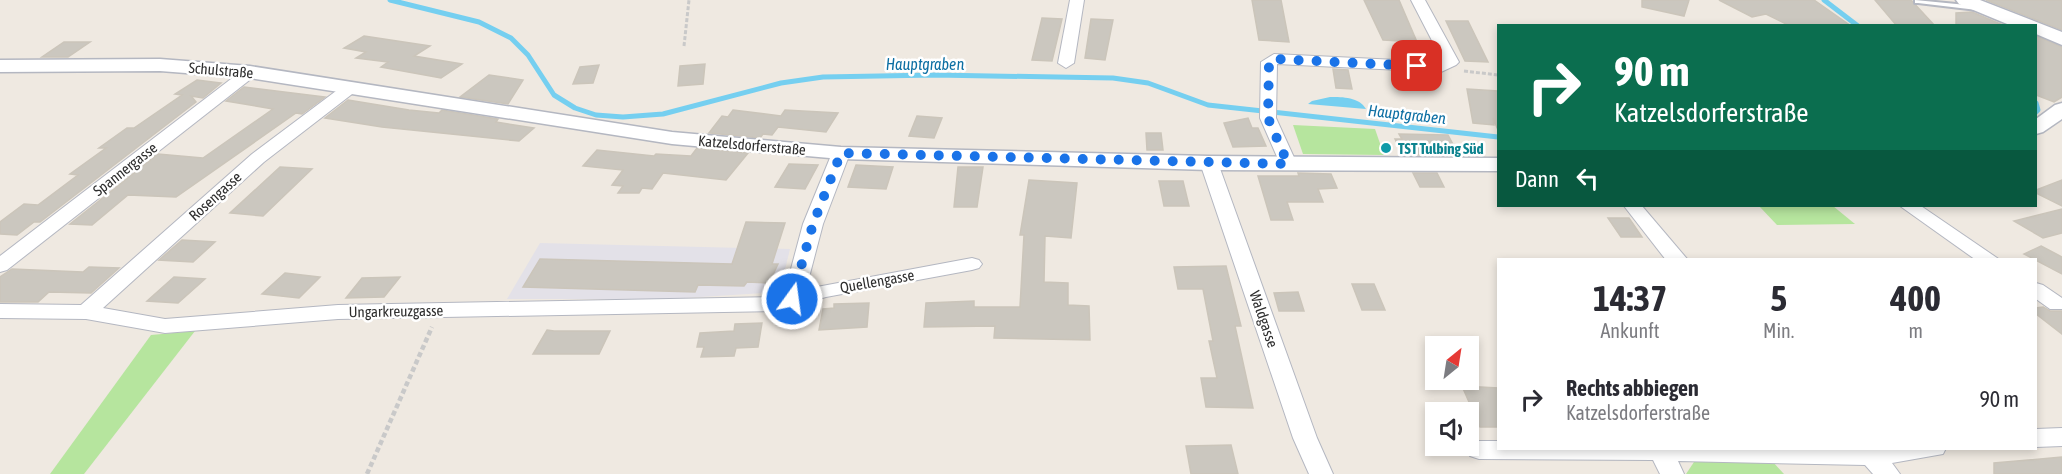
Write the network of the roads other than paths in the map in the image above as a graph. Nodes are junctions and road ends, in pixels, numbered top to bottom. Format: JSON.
{"nodes":[{"id":1,"x":1077,"y":0,"type":"edge"},
{"id":2,"x":1418,"y":0,"type":"edge"},
{"id":3,"x":1965,"y":0,"type":"edge"},
{"id":4,"x":1918,"y":1,"type":"edge"},
{"id":5,"x":1985,"y":9,"type":"junction"},
{"id":6,"x":2024,"y":24,"type":"edge"},
{"id":7,"x":2037,"y":28,"type":"edge"},
{"id":8,"x":2062,"y":39,"type":"edge"},
{"id":9,"x":1066,"y":63,"type":"dead end"},
{"id":10,"x":0,"y":66,"type":"edge"},
{"id":11,"x":250,"y":72,"type":"junction"},
{"id":12,"x":350,"y":88,"type":"junction"},
{"id":13,"x":439,"y":102,"type":"joint"},
{"id":14,"x":841,"y":153,"type":"junction"},
{"id":15,"x":1209,"y":163,"type":"junction"},
{"id":16,"x":1288,"y":164,"type":"junction"},
{"id":17,"x":1497,"y":165,"type":"edge"},
{"id":18,"x":1634,"y":207,"type":"edge"},
{"id":19,"x":1910,"y":207,"type":"edge"},
{"id":20,"x":1676,"y":258,"type":"edge"},
{"id":21,"x":1987,"y":258,"type":"edge"},
{"id":22,"x":972,"y":264,"type":"dead end"},
{"id":23,"x":0,"y":266,"type":"edge"},
{"id":24,"x":2037,"y":291,"type":"edge"},
{"id":25,"x":792,"y":299,"type":"junction"},
{"id":26,"x":2057,"y":304,"type":"dead end"},
{"id":27,"x":0,"y":311,"type":"edge"},
{"id":28,"x":86,"y":312,"type":"junction"},
{"id":29,"x":2062,"y":437,"type":"edge"},
{"id":30,"x":2037,"y":438,"type":"edge"},
{"id":31,"x":1479,"y":450,"type":"dead end"},
{"id":32,"x":1900,"y":450,"type":"edge"},
{"id":33,"x":1662,"y":452,"type":"junction"},
{"id":34,"x":1867,"y":452,"type":"edge"},
{"id":35,"x":1321,"y":474,"type":"edge"},
{"id":36,"x":1672,"y":474,"type":"edge"},
{"id":37,"x":1888,"y":474,"type":"edge"}],
"edges":[{"from":1,"to":9,"type":"street"},
{"from":2,"to":16,"type":"street"},
{"from":3,"to":5,"type":"street"},
{"from":4,"to":5,"type":"lane"},
{"from":5,"to":6,"type":"street"},
{"from":7,"to":8,"type":"street"},
{"from":10,"to":11,"type":"street","name":"Schulstraße"},
{"from":11,"to":12,"type":"street","name":"Schulstraße"},
{"from":11,"to":23,"type":"street","name":"Spannergasse"},
{"from":12,"to":13,"type":"street","name":"Schulstraße"},
{"from":12,"to":28,"type":"street","name":"Rosengasse"},
{"from":13,"to":14,"type":"street","name":"Katzelsdorferstraße"},
{"from":14,"to":15,"type":"street","name":"Katzelsdorferstraße"},
{"from":14,"to":25,"type":"street"},
{"from":15,"to":16,"type":"street","name":"Katzelsdorferstraße"},
{"from":15,"to":35,"type":"street","name":"Waldgasse"},
{"from":16,"to":17,"type":"street","name":"Katzelsdorferstraße"},
{"from":18,"to":20,"type":"street"},
{"from":19,"to":21,"type":"street"},
{"from":22,"to":25,"type":"street","name":"Quellengasse"},
{"from":24,"to":26,"type":"street"},
{"from":25,"to":28,"type":"street","name":"Ungarkreuzgasse"},
{"from":27,"to":28,"type":"street","name":"Ungarkreuzgasse"},
{"from":29,"to":30,"type":"street"},
{"from":31,"to":33,"type":"street"},
{"from":32,"to":34,"type":"street"},
{"from":33,"to":34,"type":"street"},
{"from":33,"to":36,"type":"street"},
{"from":34,"to":37,"type":"street"}]}
